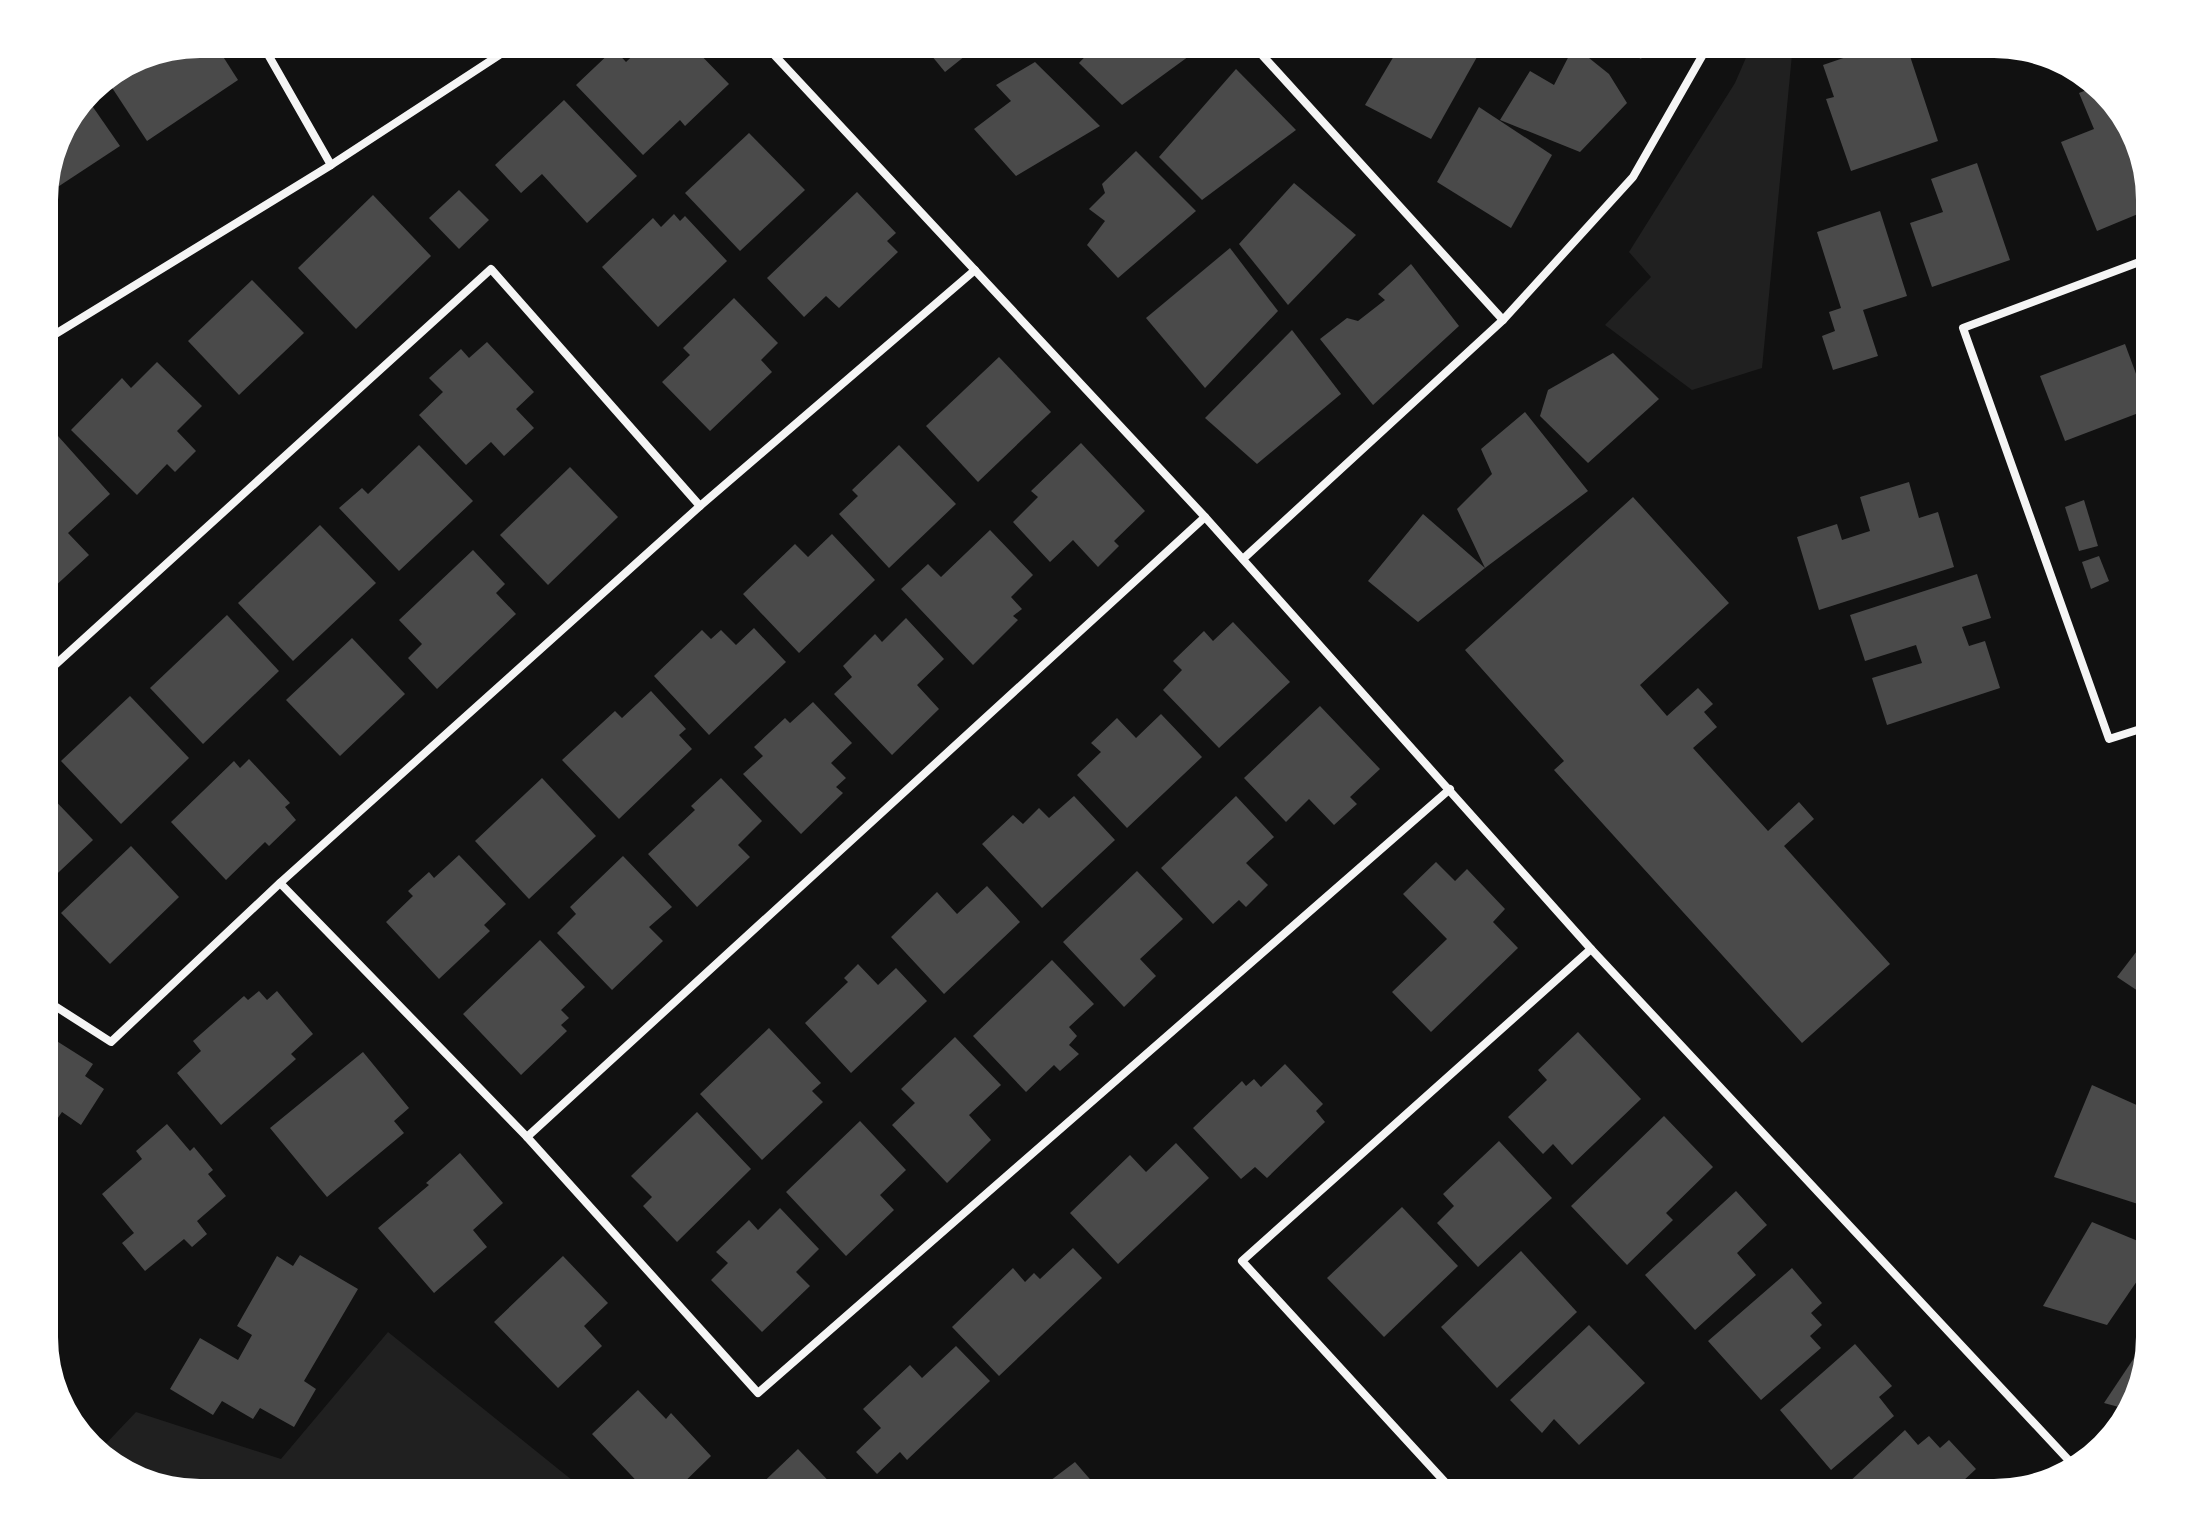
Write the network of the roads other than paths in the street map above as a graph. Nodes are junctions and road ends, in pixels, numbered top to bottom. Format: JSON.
{"nodes":[{"id":1,"x":270,"y":58,"type":"edge"},
{"id":2,"x":495,"y":58,"type":"edge"},
{"id":3,"x":777,"y":58,"type":"edge"},
{"id":4,"x":1267,"y":58,"type":"edge"},
{"id":5,"x":1701,"y":58,"type":"edge"},
{"id":6,"x":331,"y":165,"type":"junction"},
{"id":7,"x":2136,"y":263,"type":"edge"},
{"id":8,"x":975,"y":270,"type":"junction"},
{"id":9,"x":1503,"y":320,"type":"junction"},
{"id":10,"x":58,"y":332,"type":"edge"},
{"id":11,"x":700,"y":506,"type":"junction"},
{"id":12,"x":1205,"y":517,"type":"junction"},
{"id":13,"x":1243,"y":559,"type":"junction"},
{"id":14,"x":58,"y":662,"type":"edge"},
{"id":15,"x":2136,"y":730,"type":"edge"},
{"id":16,"x":1450,"y":789,"type":"junction"},
{"id":17,"x":280,"y":883,"type":"junction"},
{"id":18,"x":1591,"y":949,"type":"junction"},
{"id":19,"x":58,"y":1008,"type":"edge"},
{"id":20,"x":527,"y":1137,"type":"junction"},
{"id":21,"x":2067,"y":1459,"type":"edge"},
{"id":22,"x":1442,"y":1479,"type":"edge"}],
"edges":[{"from":1,"to":6,"type":"street"},
{"from":2,"to":6,"type":"street"},
{"from":3,"to":8,"type":"street"},
{"from":4,"to":9,"type":"street"},
{"from":5,"to":9,"type":"street"},
{"from":6,"to":10,"type":"street"},
{"from":7,"to":15,"type":"street"},
{"from":8,"to":11,"type":"street"},
{"from":8,"to":12,"type":"street"},
{"from":9,"to":13,"type":"street"},
{"from":11,"to":14,"type":"street"},
{"from":11,"to":17,"type":"street"},
{"from":12,"to":13,"type":"street"},
{"from":12,"to":20,"type":"street"},
{"from":13,"to":16,"type":"street"},
{"from":16,"to":18,"type":"street"},
{"from":16,"to":20,"type":"street"},
{"from":17,"to":19,"type":"street"},
{"from":17,"to":20,"type":"street"},
{"from":18,"to":21,"type":"street"},
{"from":18,"to":22,"type":"street"}]}
